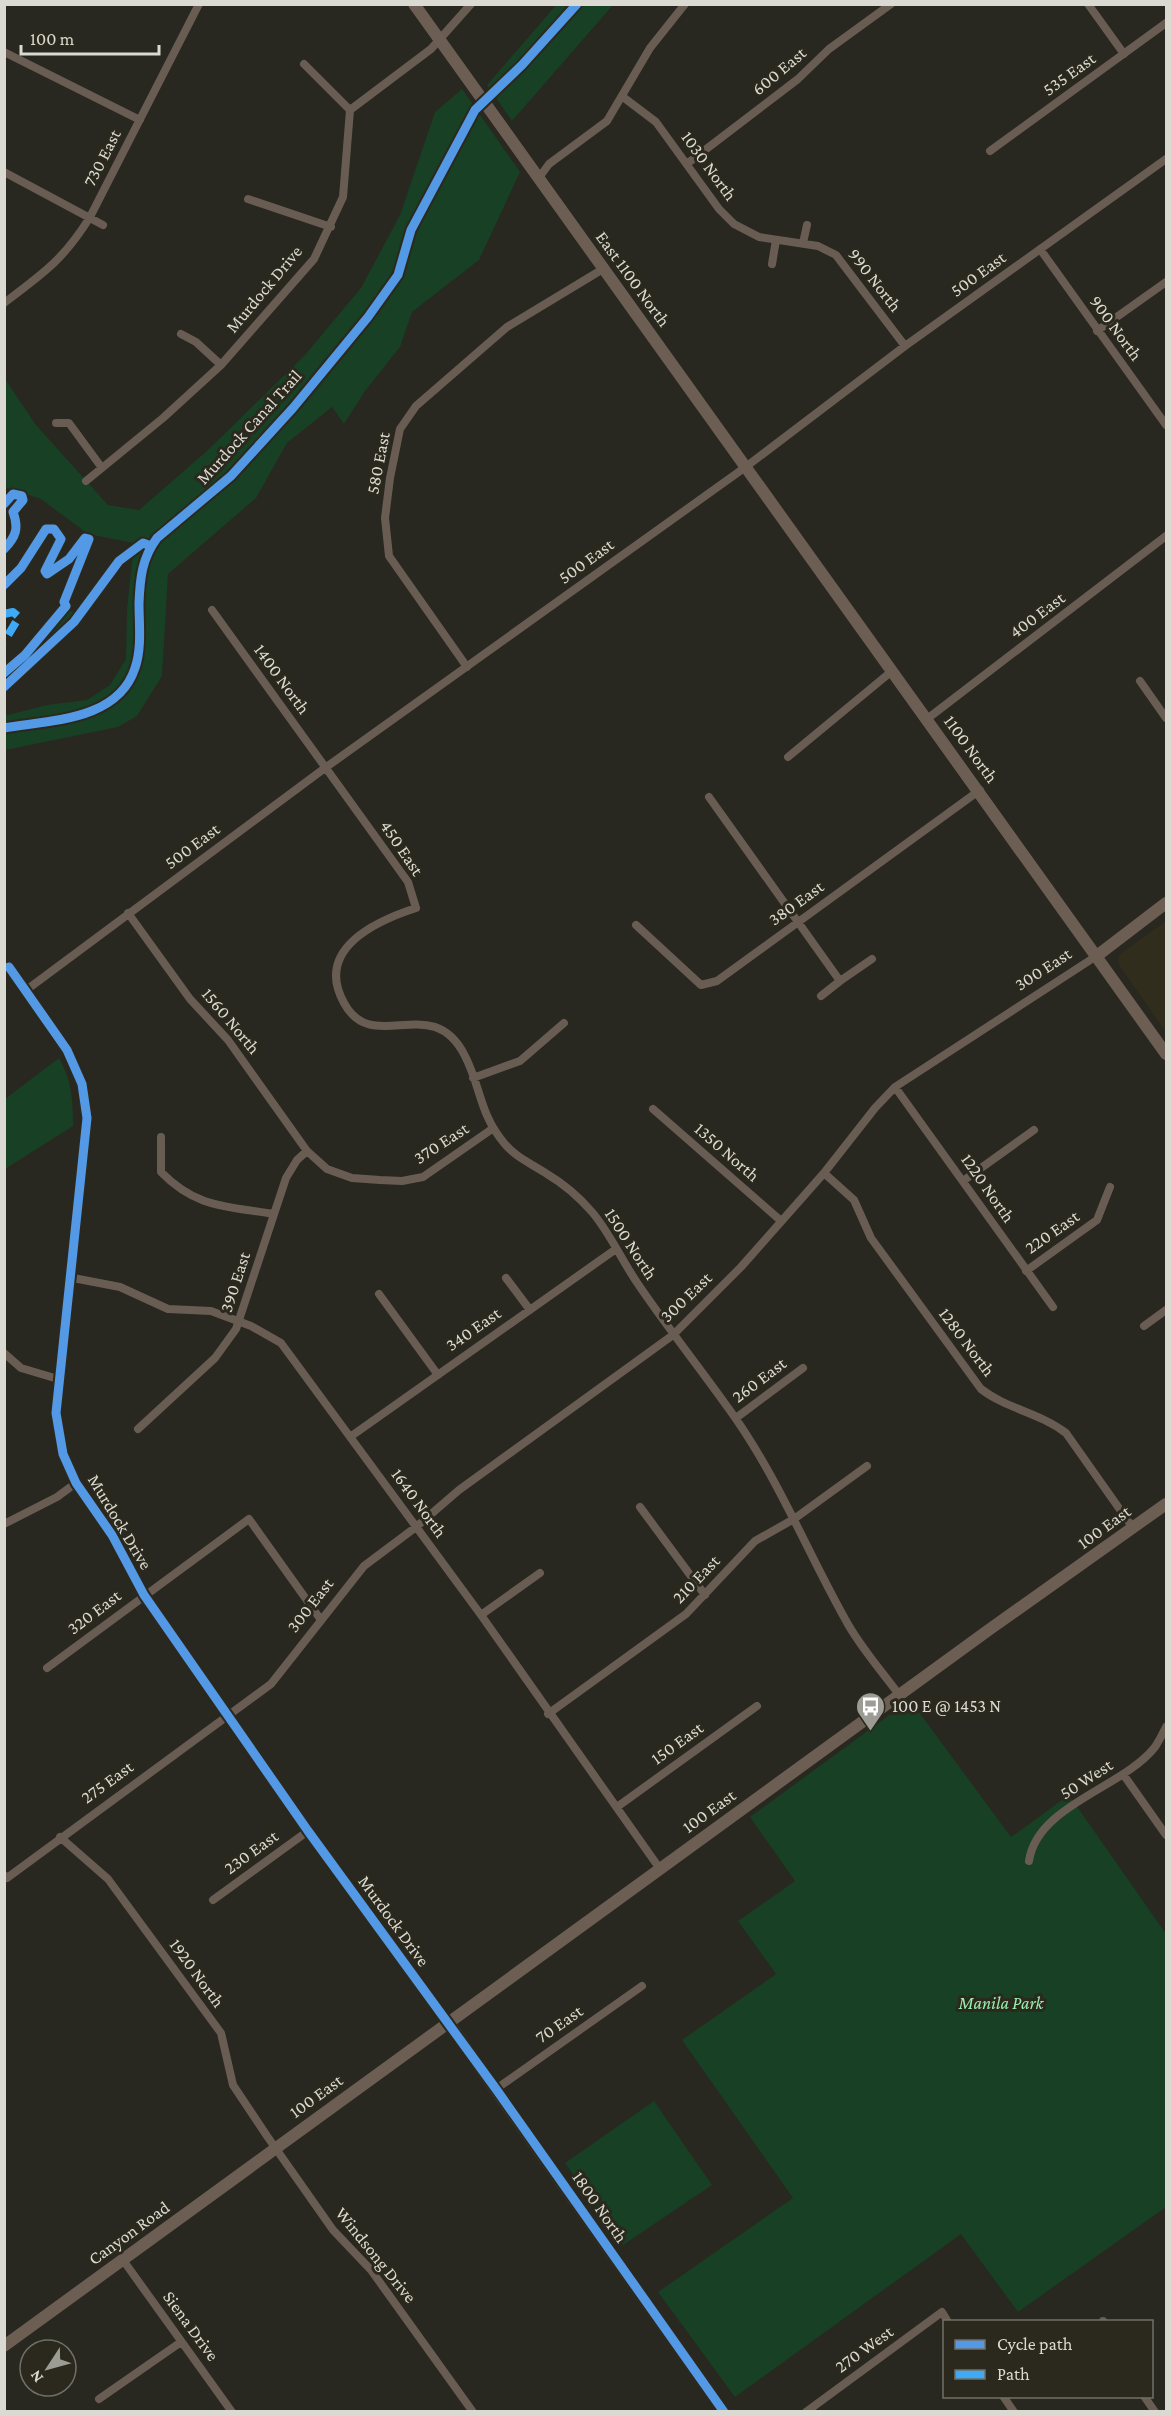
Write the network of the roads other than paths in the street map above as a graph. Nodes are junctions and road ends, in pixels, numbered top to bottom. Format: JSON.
{"nodes":[{"id":1,"x":199,"y":4,"type":"edge"},
{"id":2,"x":414,"y":4,"type":"edge"},
{"id":3,"x":471,"y":4,"type":"edge"},
{"id":4,"x":686,"y":4,"type":"edge"},
{"id":5,"x":891,"y":4,"type":"edge"},
{"id":6,"x":1088,"y":4,"type":"edge"},
{"id":7,"x":1167,"y":23,"type":"edge"},
{"id":8,"x":439,"y":40,"type":"junction"},
{"id":9,"x":4,"y":52,"type":"edge"},
{"id":10,"x":1124,"y":54,"type":"junction"},
{"id":11,"x":304,"y":64,"type":"dead end"},
{"id":12,"x":623,"y":97,"type":"junction"},
{"id":13,"x":350,"y":110,"type":"junction"},
{"id":14,"x":140,"y":120,"type":"junction"},
{"id":15,"x":990,"y":151,"type":"dead end"},
{"id":16,"x":1167,"y":159,"type":"edge"},
{"id":17,"x":688,"y":163,"type":"junction"},
{"id":18,"x":4,"y":172,"type":"edge"},
{"id":19,"x":538,"y":179,"type":"junction"},
{"id":20,"x":248,"y":199,"type":"dead end"},
{"id":21,"x":90,"y":217,"type":"junction"},
{"id":22,"x":103,"y":225,"type":"dead end"},
{"id":23,"x":807,"y":225,"type":"dead end"},
{"id":24,"x":331,"y":227,"type":"junction"},
{"id":25,"x":776,"y":240,"type":"junction"},
{"id":26,"x":803,"y":243,"type":"junction"},
{"id":27,"x":1040,"y":249,"type":"junction"},
{"id":28,"x":772,"y":264,"type":"dead end"},
{"id":29,"x":603,"y":269,"type":"junction"},
{"id":30,"x":1167,"y":282,"type":"edge"},
{"id":31,"x":4,"y":303,"type":"edge"},
{"id":32,"x":1097,"y":331,"type":"junction"},
{"id":33,"x":181,"y":334,"type":"dead end"},
{"id":34,"x":905,"y":346,"type":"junction"},
{"id":35,"x":221,"y":365,"type":"junction"},
{"id":36,"x":56,"y":423,"type":"dead end"},
{"id":37,"x":1167,"y":425,"type":"edge"},
{"id":38,"x":747,"y":466,"type":"junction"},
{"id":39,"x":102,"y":468,"type":"junction"},
{"id":40,"x":86,"y":481,"type":"dead end"},
{"id":41,"x":1167,"y":536,"type":"edge"},
{"id":42,"x":212,"y":610,"type":"dead end"},
{"id":43,"x":467,"y":667,"type":"junction"},
{"id":44,"x":892,"y":671,"type":"junction"},
{"id":45,"x":1140,"y":681,"type":"dead end"},
{"id":46,"x":1167,"y":718,"type":"edge"},
{"id":47,"x":927,"y":719,"type":"junction"},
{"id":48,"x":788,"y":757,"type":"dead end"},
{"id":49,"x":325,"y":768,"type":"junction"},
{"id":50,"x":980,"y":790,"type":"junction"},
{"id":51,"x":709,"y":797,"type":"dead end"},
{"id":52,"x":1167,"y":903,"type":"edge"},
{"id":53,"x":128,"y":913,"type":"junction"},
{"id":54,"x":798,"y":922,"type":"junction"},
{"id":55,"x":636,"y":925,"type":"dead end"},
{"id":56,"x":1098,"y":955,"type":"junction"},
{"id":57,"x":872,"y":959,"type":"dead end"},
{"id":58,"x":9,"y":967,"type":"dead end"},
{"id":59,"x":840,"y":981,"type":"junction"},
{"id":60,"x":338,"y":987,"type":"joint"},
{"id":61,"x":26,"y":991,"type":"junction"},
{"id":62,"x":821,"y":996,"type":"dead end"},
{"id":63,"x":564,"y":1023,"type":"dead end"},
{"id":64,"x":1167,"y":1053,"type":"edge"},
{"id":65,"x":473,"y":1078,"type":"junction"},
{"id":66,"x":896,"y":1087,"type":"junction"},
{"id":67,"x":653,"y":1109,"type":"dead end"},
{"id":68,"x":492,"y":1129,"type":"junction"},
{"id":69,"x":1034,"y":1130,"type":"dead end"},
{"id":70,"x":161,"y":1137,"type":"dead end"},
{"id":71,"x":307,"y":1151,"type":"junction"},
{"id":72,"x":824,"y":1173,"type":"junction"},
{"id":73,"x":963,"y":1181,"type":"junction"},
{"id":74,"x":1110,"y":1187,"type":"dead end"},
{"id":75,"x":274,"y":1214,"type":"junction"},
{"id":76,"x":780,"y":1220,"type":"junction"},
{"id":77,"x":616,"y":1249,"type":"junction"},
{"id":78,"x":1026,"y":1271,"type":"junction"},
{"id":79,"x":68,"y":1277,"type":"junction"},
{"id":80,"x":506,"y":1278,"type":"dead end"},
{"id":81,"x":379,"y":1294,"type":"dead end"},
{"id":82,"x":1053,"y":1307,"type":"dead end"},
{"id":83,"x":530,"y":1310,"type":"junction"},
{"id":84,"x":1167,"y":1310,"type":"edge"},
{"id":85,"x":240,"y":1322,"type":"junction"},
{"id":86,"x":1144,"y":1326,"type":"dead end"},
{"id":87,"x":673,"y":1335,"type":"junction"},
{"id":88,"x":4,"y":1353,"type":"edge"},
{"id":89,"x":803,"y":1368,"type":"dead end"},
{"id":90,"x":438,"y":1375,"type":"junction"},
{"id":91,"x":58,"y":1379,"type":"junction"},
{"id":92,"x":736,"y":1418,"type":"junction"},
{"id":93,"x":138,"y":1429,"type":"dead end"},
{"id":94,"x":350,"y":1437,"type":"junction"},
{"id":95,"x":867,"y":1466,"type":"dead end"},
{"id":96,"x":76,"y":1483,"type":"junction"},
{"id":97,"x":1167,"y":1504,"type":"edge"},
{"id":98,"x":640,"y":1507,"type":"dead end"},
{"id":99,"x":794,"y":1519,"type":"junction"},
{"id":100,"x":4,"y":1524,"type":"edge"},
{"id":101,"x":416,"y":1527,"type":"junction"},
{"id":102,"x":1133,"y":1528,"type":"junction"},
{"id":103,"x":540,"y":1573,"type":"dead end"},
{"id":104,"x":144,"y":1595,"type":"junction"},
{"id":105,"x":705,"y":1595,"type":"junction"},
{"id":106,"x":481,"y":1615,"type":"junction"},
{"id":107,"x":321,"y":1620,"type":"junction"},
{"id":108,"x":47,"y":1668,"type":"dead end"},
{"id":109,"x":900,"y":1696,"type":"junction"},
{"id":110,"x":757,"y":1706,"type":"dead end"},
{"id":111,"x":548,"y":1714,"type":"junction"},
{"id":112,"x":227,"y":1715,"type":"junction"},
{"id":113,"x":1167,"y":1727,"type":"edge"},
{"id":114,"x":1123,"y":1774,"type":"junction"},
{"id":115,"x":617,"y":1807,"type":"junction"},
{"id":116,"x":308,"y":1831,"type":"junction"},
{"id":117,"x":1167,"y":1835,"type":"edge"},
{"id":118,"x":60,"y":1837,"type":"junction"},
{"id":119,"x":1029,"y":1861,"type":"dead end"},
{"id":120,"x":660,"y":1869,"type":"junction"},
{"id":121,"x":6,"y":1876,"type":"edge"},
{"id":122,"x":213,"y":1900,"type":"dead end"},
{"id":123,"x":642,"y":1986,"type":"dead end"},
{"id":124,"x":448,"y":2022,"type":"junction"},
{"id":125,"x":496,"y":2088,"type":"junction"},
{"id":126,"x":275,"y":2148,"type":"junction"},
{"id":127,"x":123,"y":2260,"type":"junction"},
{"id":128,"x":947,"y":2320,"type":"edge"},
{"id":129,"x":181,"y":2342,"type":"junction"},
{"id":130,"x":4,"y":2346,"type":"edge"},
{"id":131,"x":1004,"y":2398,"type":"edge"},
{"id":132,"x":1145,"y":2398,"type":"edge"},
{"id":133,"x":99,"y":2399,"type":"dead end"},
{"id":134,"x":232,"y":2412,"type":"edge"},
{"id":135,"x":473,"y":2412,"type":"edge"},
{"id":136,"x":724,"y":2412,"type":"edge"},
{"id":137,"x":806,"y":2412,"type":"edge"},
{"id":138,"x":1014,"y":2412,"type":"edge"},
{"id":139,"x":1155,"y":2412,"type":"edge"}],
"edges":[{"from":1,"to":14,"type":"street","name":"730 East"},
{"from":2,"to":8,"type":"street"},
{"from":3,"to":8,"type":"street"},
{"from":4,"to":12,"type":"street"},
{"from":5,"to":17,"type":"street","name":"600 East"},
{"from":6,"to":10,"type":"street"},
{"from":7,"to":10,"type":"street","name":"535 East"},
{"from":8,"to":13,"type":"street"},
{"from":8,"to":19,"type":"street","name":"East 1100 North"},
{"from":9,"to":14,"type":"street"},
{"from":10,"to":15,"type":"street","name":"535 East"},
{"from":11,"to":13,"type":"street"},
{"from":12,"to":17,"type":"street","name":"1030 North"},
{"from":12,"to":19,"type":"street"},
{"from":13,"to":24,"type":"street","name":"Murdock Drive"},
{"from":14,"to":21,"type":"street","name":"730 East"},
{"from":16,"to":27,"type":"street","name":"500 East"},
{"from":17,"to":25,"type":"street","name":"1030 North"},
{"from":18,"to":21,"type":"street"},
{"from":19,"to":29,"type":"street","name":"East 1100 North"},
{"from":20,"to":24,"type":"street"},
{"from":21,"to":22,"type":"street"},
{"from":21,"to":31,"type":"street","name":"730 East"},
{"from":23,"to":26,"type":"street"},
{"from":24,"to":35,"type":"street","name":"Murdock Drive"},
{"from":25,"to":26,"type":"street","name":"990 North"},
{"from":25,"to":28,"type":"street"},
{"from":26,"to":34,"type":"street","name":"990 North"},
{"from":27,"to":32,"type":"street","name":"900 North"},
{"from":27,"to":34,"type":"street","name":"500 East"},
{"from":29,"to":38,"type":"street","name":"East 1100 North"},
{"from":29,"to":43,"type":"street","name":"580 East"},
{"from":30,"to":32,"type":"street"},
{"from":32,"to":37,"type":"street","name":"900 North"},
{"from":33,"to":35,"type":"street"},
{"from":34,"to":38,"type":"street","name":"500 East"},
{"from":35,"to":39,"type":"street","name":"Murdock Drive"},
{"from":36,"to":39,"type":"street"},
{"from":38,"to":43,"type":"street","name":"500 East"},
{"from":38,"to":44,"type":"street","name":"1100 North"},
{"from":39,"to":40,"type":"street","name":"Murdock Drive"},
{"from":41,"to":47,"type":"street","name":"400 East"},
{"from":42,"to":49,"type":"street","name":"1400 North"},
{"from":43,"to":49,"type":"street","name":"500 East"},
{"from":44,"to":47,"type":"street","name":"1100 North"},
{"from":44,"to":48,"type":"street"},
{"from":45,"to":46,"type":"street"},
{"from":47,"to":50,"type":"street","name":"1100 North"},
{"from":49,"to":53,"type":"street","name":"500 East"},
{"from":49,"to":60,"type":"street","name":"450 East"},
{"from":50,"to":54,"type":"street","name":"380 East"},
{"from":50,"to":56,"type":"street","name":"1100 North"},
{"from":51,"to":54,"type":"street"},
{"from":52,"to":56,"type":"street","name":"300 East"},
{"from":53,"to":61,"type":"street","name":"500 East"},
{"from":53,"to":71,"type":"street","name":"1560 North"},
{"from":54,"to":55,"type":"street","name":"380 East"},
{"from":54,"to":59,"type":"street"},
{"from":56,"to":64,"type":"street","name":"1100 North"},
{"from":56,"to":66,"type":"street","name":"300 East"},
{"from":57,"to":59,"type":"street"},
{"from":58,"to":61,"type":"street","name":"Murdock Drive"},
{"from":59,"to":62,"type":"street"},
{"from":60,"to":65,"type":"street","name":"1500 North"},
{"from":61,"to":79,"type":"street","name":"Murdock Drive"},
{"from":63,"to":65,"type":"street"},
{"from":65,"to":68,"type":"street","name":"1500 North"},
{"from":66,"to":72,"type":"street","name":"300 East"},
{"from":66,"to":73,"type":"street","name":"1220 North"},
{"from":67,"to":76,"type":"street","name":"1350 North"},
{"from":68,"to":71,"type":"street","name":"370 East"},
{"from":68,"to":77,"type":"street","name":"1500 North"},
{"from":69,"to":73,"type":"street"},
{"from":70,"to":75,"type":"street"},
{"from":71,"to":75,"type":"street","name":"390 East"},
{"from":72,"to":76,"type":"street","name":"300 East"},
{"from":72,"to":102,"type":"street","name":"1280 North"},
{"from":73,"to":78,"type":"street","name":"1220 North"},
{"from":74,"to":78,"type":"street","name":"220 East"},
{"from":75,"to":85,"type":"street","name":"390 East"},
{"from":76,"to":87,"type":"street","name":"300 East"},
{"from":77,"to":83,"type":"street","name":"340 East"},
{"from":77,"to":87,"type":"street","name":"1500 North"},
{"from":78,"to":82,"type":"street","name":"1220 North"},
{"from":79,"to":85,"type":"street","name":"1640 North"},
{"from":79,"to":91,"type":"street","name":"Murdock Drive"},
{"from":80,"to":83,"type":"street"},
{"from":81,"to":90,"type":"street"},
{"from":83,"to":90,"type":"street","name":"340 East"},
{"from":84,"to":86,"type":"street"},
{"from":85,"to":93,"type":"street","name":"390 East"},
{"from":85,"to":94,"type":"street","name":"1640 North"},
{"from":87,"to":92,"type":"street","name":"1500 North"},
{"from":87,"to":101,"type":"street","name":"300 East"},
{"from":88,"to":91,"type":"street"},
{"from":89,"to":92,"type":"street","name":"260 East"},
{"from":90,"to":94,"type":"street","name":"340 East"},
{"from":91,"to":96,"type":"street","name":"Murdock Drive"},
{"from":92,"to":99,"type":"street","name":"1500 North"},
{"from":94,"to":101,"type":"street","name":"1640 North"},
{"from":95,"to":99,"type":"street","name":"210 East"},
{"from":96,"to":100,"type":"street"},
{"from":96,"to":104,"type":"street","name":"Murdock Drive"},
{"from":97,"to":102,"type":"street","name":"100 East"},
{"from":98,"to":105,"type":"street"},
{"from":99,"to":105,"type":"street","name":"210 East"},
{"from":99,"to":109,"type":"street","name":"1500 North"},
{"from":101,"to":106,"type":"street","name":"1640 North"},
{"from":101,"to":107,"type":"street","name":"300 East"},
{"from":102,"to":109,"type":"street","name":"100 East"},
{"from":103,"to":106,"type":"street"},
{"from":104,"to":107,"type":"street","name":"320 East"},
{"from":104,"to":108,"type":"street","name":"320 East"},
{"from":104,"to":112,"type":"street","name":"Murdock Drive"},
{"from":105,"to":111,"type":"street","name":"210 East"},
{"from":106,"to":111,"type":"street","name":"1640 North"},
{"from":107,"to":112,"type":"street","name":"300 East"},
{"from":109,"to":120,"type":"street","name":"100 East"},
{"from":110,"to":115,"type":"street","name":"150 East"},
{"from":111,"to":115,"type":"street","name":"1640 North"},
{"from":112,"to":116,"type":"street","name":"Murdock Drive"},
{"from":112,"to":118,"type":"street","name":"275 East"},
{"from":113,"to":114,"type":"street","name":"50 West"},
{"from":114,"to":117,"type":"street"},
{"from":114,"to":119,"type":"street","name":"50 West"},
{"from":115,"to":120,"type":"street","name":"1640 North"},
{"from":116,"to":122,"type":"street","name":"230 East"},
{"from":116,"to":124,"type":"street","name":"Murdock Drive"},
{"from":118,"to":121,"type":"street","name":"275 East"},
{"from":118,"to":126,"type":"street","name":"1920 North"},
{"from":120,"to":124,"type":"street","name":"100 East"},
{"from":123,"to":125,"type":"street","name":"70 East"},
{"from":124,"to":125,"type":"street","name":"1800 North"},
{"from":124,"to":126,"type":"street","name":"100 East"},
{"from":125,"to":136,"type":"street","name":"1800 North"},
{"from":126,"to":127,"type":"street","name":"Canyon Road"},
{"from":126,"to":135,"type":"street","name":"Windsong Drive"},
{"from":127,"to":129,"type":"street","name":"Siena Drive"},
{"from":127,"to":130,"type":"street","name":"Canyon Road"},
{"from":128,"to":137,"type":"street","name":"270 West"},
{"from":129,"to":133,"type":"street"},
{"from":129,"to":134,"type":"street","name":"Siena Drive"},
{"from":131,"to":138,"type":"street"},
{"from":132,"to":139,"type":"street"}]}
